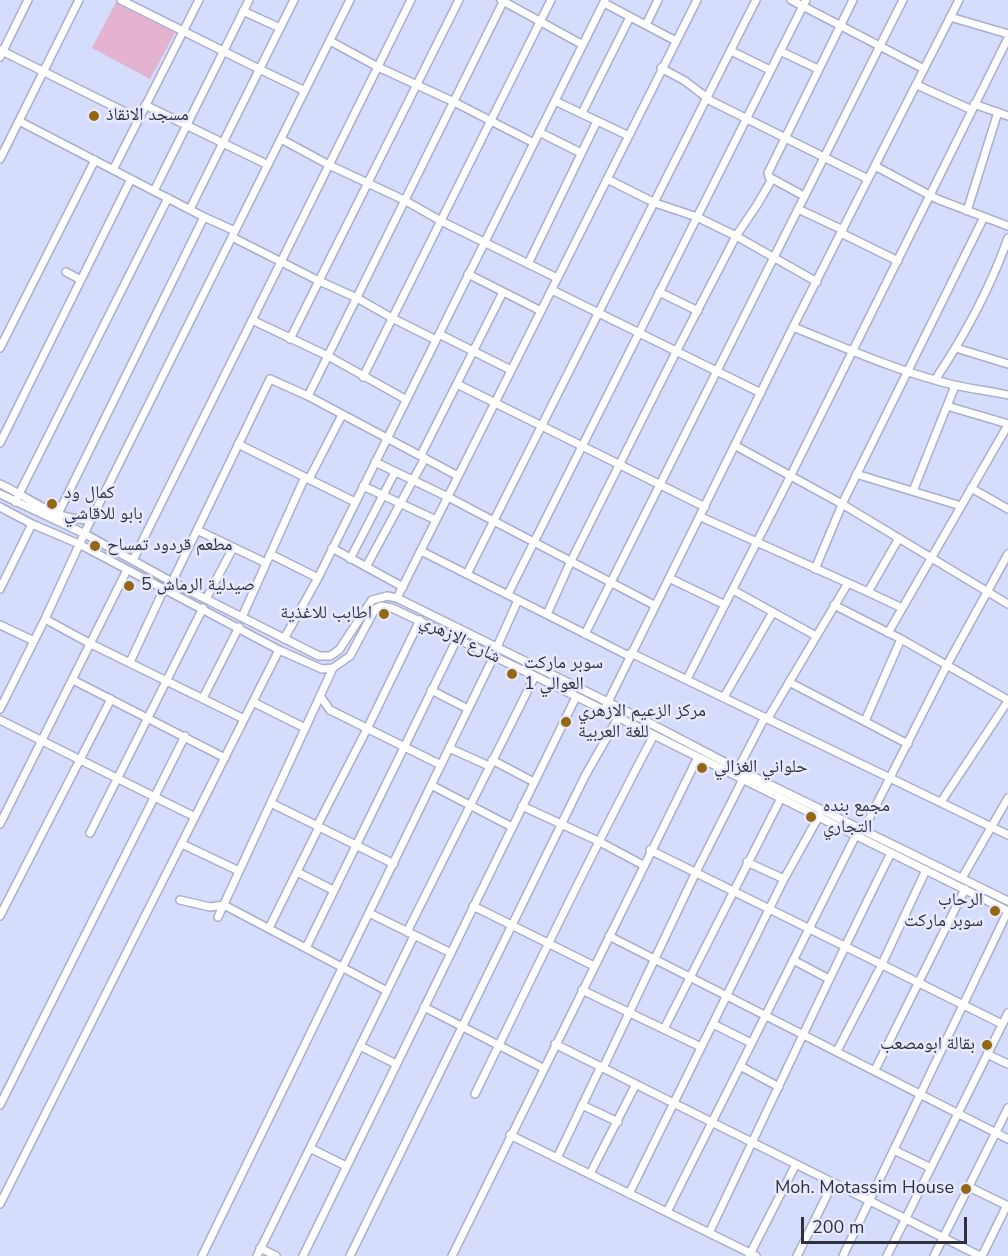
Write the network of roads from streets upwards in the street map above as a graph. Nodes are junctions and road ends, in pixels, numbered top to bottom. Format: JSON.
{"nodes":[{"id":1,"x":28,"y":0,"type":"edge"},
{"id":2,"x":79,"y":0,"type":"edge"},
{"id":3,"x":121,"y":0,"type":"edge"},
{"id":4,"x":199,"y":0,"type":"edge"},
{"id":5,"x":249,"y":0,"type":"edge"},
{"id":6,"x":294,"y":0,"type":"edge"},
{"id":7,"x":339,"y":0,"type":"edge"},
{"id":8,"x":411,"y":0,"type":"edge"},
{"id":9,"x":459,"y":0,"type":"edge"},
{"id":10,"x":551,"y":0,"type":"edge"},
{"id":11,"x":658,"y":0,"type":"edge"},
{"id":12,"x":697,"y":0,"type":"edge"},
{"id":13,"x":756,"y":0,"type":"edge"},
{"id":14,"x":791,"y":0,"type":"edge"},
{"id":15,"x":853,"y":0,"type":"edge"},
{"id":16,"x":903,"y":0,"type":"edge"},
{"id":17,"x":959,"y":0,"type":"edge"},
{"id":18,"x":503,"y":1,"type":"edge"},
{"id":19,"x":349,"y":2,"type":"edge"},
{"id":20,"x":604,"y":2,"type":"edge"},
{"id":21,"x":804,"y":3,"type":"edge"},
{"id":22,"x":243,"y":11,"type":"junction"},
{"id":23,"x":630,"y":17,"type":"junction"},
{"id":24,"x":950,"y":17,"type":"junction"},
{"id":25,"x":540,"y":23,"type":"junction"},
{"id":26,"x":646,"y":25,"type":"junction"},
{"id":27,"x":840,"y":25,"type":"junction"},
{"id":28,"x":280,"y":28,"type":"junction"},
{"id":29,"x":183,"y":31,"type":"junction"},
{"id":30,"x":1008,"y":36,"type":"edge"},
{"id":31,"x":330,"y":41,"type":"junction"},
{"id":32,"x":676,"y":41,"type":"junction"},
{"id":33,"x":583,"y":45,"type":"junction"},
{"id":34,"x":880,"y":46,"type":"junction"},
{"id":35,"x":223,"y":51,"type":"junction"},
{"id":36,"x":731,"y":51,"type":"junction"},
{"id":37,"x":780,"y":51,"type":"junction"},
{"id":38,"x":1,"y":52,"type":"edge"},
{"id":39,"x":378,"y":67,"type":"junction"},
{"id":40,"x":661,"y":68,"type":"junction"},
{"id":41,"x":259,"y":69,"type":"junction"},
{"id":42,"x":818,"y":69,"type":"junction"},
{"id":43,"x":924,"y":69,"type":"junction"},
{"id":44,"x":770,"y":70,"type":"junction"},
{"id":45,"x":45,"y":72,"type":"junction"},
{"id":46,"x":916,"y":85,"type":"junction"},
{"id":47,"x":416,"y":86,"type":"junction"},
{"id":48,"x":305,"y":90,"type":"junction"},
{"id":49,"x":708,"y":97,"type":"junction"},
{"id":50,"x":555,"y":101,"type":"junction"},
{"id":51,"x":454,"y":102,"type":"junction"},
{"id":52,"x":145,"y":105,"type":"junction"},
{"id":53,"x":973,"y":107,"type":"junction"},
{"id":54,"x":998,"y":112,"type":"junction"},
{"id":55,"x":582,"y":113,"type":"junction"},
{"id":56,"x":1008,"y":116,"type":"edge"},
{"id":57,"x":746,"y":118,"type":"junction"},
{"id":58,"x":139,"y":119,"type":"junction"},
{"id":59,"x":19,"y":121,"type":"junction"},
{"id":60,"x":597,"y":121,"type":"junction"},
{"id":61,"x":491,"y":122,"type":"junction"},
{"id":62,"x":186,"y":126,"type":"junction"},
{"id":63,"x":539,"y":132,"type":"junction"},
{"id":64,"x":629,"y":136,"type":"junction"},
{"id":65,"x":784,"y":137,"type":"junction"},
{"id":66,"x":281,"y":139,"type":"junction"},
{"id":67,"x":534,"y":143,"type":"junction"},
{"id":68,"x":223,"y":144,"type":"junction"},
{"id":69,"x":581,"y":153,"type":"junction"},
{"id":70,"x":823,"y":157,"type":"junction"},
{"id":71,"x":0,"y":159,"type":"edge"},
{"id":72,"x":94,"y":160,"type":"junction"},
{"id":73,"x":268,"y":165,"type":"junction"},
{"id":74,"x":328,"y":165,"type":"junction"},
{"id":75,"x":875,"y":166,"type":"junction"},
{"id":76,"x":113,"y":170,"type":"junction"},
{"id":77,"x":131,"y":179,"type":"junction"},
{"id":78,"x":607,"y":179,"type":"junction"},
{"id":79,"x":771,"y":179,"type":"junction"},
{"id":80,"x":868,"y":179,"type":"junction"},
{"id":81,"x":367,"y":184,"type":"junction"},
{"id":82,"x":154,"y":191,"type":"junction"},
{"id":83,"x":930,"y":195,"type":"junction"},
{"id":84,"x":804,"y":196,"type":"junction"},
{"id":85,"x":168,"y":198,"type":"junction"},
{"id":86,"x":405,"y":200,"type":"junction"},
{"id":87,"x":655,"y":203,"type":"junction"},
{"id":88,"x":798,"y":209,"type":"junction"},
{"id":89,"x":190,"y":210,"type":"junction"},
{"id":90,"x":967,"y":211,"type":"junction"},
{"id":91,"x":204,"y":217,"type":"junction"},
{"id":92,"x":697,"y":217,"type":"junction"},
{"id":93,"x":984,"y":217,"type":"junction"},
{"id":94,"x":441,"y":221,"type":"junction"},
{"id":95,"x":1008,"y":226,"type":"edge"},
{"id":96,"x":842,"y":232,"type":"junction"},
{"id":97,"x":234,"y":234,"type":"junction"},
{"id":98,"x":736,"y":236,"type":"junction"},
{"id":99,"x":1008,"y":238,"type":"edge"},
{"id":100,"x":484,"y":242,"type":"junction"},
{"id":101,"x":775,"y":256,"type":"junction"},
{"id":102,"x":898,"y":261,"type":"junction"},
{"id":103,"x":280,"y":263,"type":"junction"},
{"id":104,"x":528,"y":264,"type":"junction"},
{"id":105,"x":66,"y":272,"type":"dead end"},
{"id":106,"x":468,"y":274,"type":"junction"},
{"id":107,"x":557,"y":278,"type":"junction"},
{"id":108,"x":81,"y":280,"type":"junction"},
{"id":109,"x":318,"y":281,"type":"junction"},
{"id":110,"x":817,"y":282,"type":"junction"},
{"id":111,"x":552,"y":290,"type":"junction"},
{"id":112,"x":503,"y":292,"type":"junction"},
{"id":113,"x":659,"y":292,"type":"junction"},
{"id":114,"x":357,"y":298,"type":"junction"},
{"id":115,"x":541,"y":311,"type":"junction"},
{"id":116,"x":698,"y":311,"type":"junction"},
{"id":117,"x":599,"y":313,"type":"junction"},
{"id":118,"x":392,"y":318,"type":"junction"},
{"id":119,"x":252,"y":320,"type":"junction"},
{"id":120,"x":793,"y":327,"type":"junction"},
{"id":121,"x":639,"y":333,"type":"junction"},
{"id":122,"x":437,"y":337,"type":"junction"},
{"id":123,"x":290,"y":339,"type":"junction"},
{"id":124,"x":0,"y":348,"type":"edge"},
{"id":125,"x":956,"y":348,"type":"junction"},
{"id":126,"x":474,"y":351,"type":"junction"},
{"id":127,"x":853,"y":351,"type":"junction"},
{"id":128,"x":676,"y":352,"type":"junction"},
{"id":129,"x":328,"y":356,"type":"junction"},
{"id":130,"x":1008,"y":364,"type":"edge"},
{"id":131,"x":511,"y":370,"type":"junction"},
{"id":132,"x":908,"y":371,"type":"junction"},
{"id":133,"x":716,"y":372,"type":"junction"},
{"id":134,"x":363,"y":377,"type":"junction"},
{"id":135,"x":935,"y":380,"type":"junction"},
{"id":136,"x":457,"y":384,"type":"junction"},
{"id":137,"x":955,"y":386,"type":"junction"},
{"id":138,"x":761,"y":393,"type":"junction"},
{"id":139,"x":1008,"y":395,"type":"edge"},
{"id":140,"x":308,"y":396,"type":"junction"},
{"id":141,"x":405,"y":399,"type":"junction"},
{"id":142,"x":495,"y":402,"type":"junction"},
{"id":143,"x":947,"y":406,"type":"junction"},
{"id":144,"x":342,"y":415,"type":"junction"},
{"id":145,"x":1008,"y":424,"type":"edge"},
{"id":146,"x":543,"y":426,"type":"junction"},
{"id":147,"x":387,"y":437,"type":"junction"},
{"id":148,"x":1004,"y":439,"type":"edge"},
{"id":149,"x":0,"y":443,"type":"edge"},
{"id":150,"x":238,"y":444,"type":"junction"},
{"id":151,"x":582,"y":446,"type":"junction"},
{"id":152,"x":736,"y":446,"type":"junction"},
{"id":153,"x":423,"y":457,"type":"junction"},
{"id":154,"x":375,"y":462,"type":"junction"},
{"id":155,"x":620,"y":464,"type":"junction"},
{"id":156,"x":394,"y":472,"type":"junction"},
{"id":157,"x":856,"y":474,"type":"junction"},
{"id":158,"x":791,"y":475,"type":"junction"},
{"id":159,"x":458,"y":476,"type":"junction"},
{"id":160,"x":307,"y":478,"type":"junction"},
{"id":161,"x":413,"y":481,"type":"junction"},
{"id":162,"x":0,"y":483,"type":"edge"},
{"id":163,"x":659,"y":484,"type":"junction"},
{"id":164,"x":363,"y":486,"type":"junction"},
{"id":165,"x":972,"y":488,"type":"junction"},
{"id":166,"x":913,"y":491,"type":"junction"},
{"id":167,"x":20,"y":493,"type":"junction"},
{"id":168,"x":0,"y":494,"type":"edge"},
{"id":169,"x":383,"y":495,"type":"junction"},
{"id":170,"x":448,"y":497,"type":"junction"},
{"id":171,"x":15,"y":502,"type":"junction"},
{"id":172,"x":355,"y":502,"type":"junction"},
{"id":173,"x":400,"y":503,"type":"junction"},
{"id":174,"x":842,"y":504,"type":"junction"},
{"id":175,"x":961,"y":506,"type":"junction"},
{"id":176,"x":0,"y":507,"type":"edge"},
{"id":177,"x":705,"y":507,"type":"junction"},
{"id":178,"x":1008,"y":509,"type":"edge"},
{"id":179,"x":701,"y":516,"type":"junction"},
{"id":180,"x":56,"y":517,"type":"junction"},
{"id":181,"x":92,"y":519,"type":"junction"},
{"id":182,"x":436,"y":520,"type":"junction"},
{"id":183,"x":494,"y":522,"type":"junction"},
{"id":184,"x":32,"y":524,"type":"junction"},
{"id":185,"x":197,"y":530,"type":"junction"},
{"id":186,"x":85,"y":534,"type":"junction"},
{"id":187,"x":899,"y":538,"type":"junction"},
{"id":188,"x":533,"y":543,"type":"junction"},
{"id":189,"x":757,"y":543,"type":"junction"},
{"id":190,"x":79,"y":544,"type":"junction"},
{"id":191,"x":233,"y":548,"type":"junction"},
{"id":192,"x":332,"y":549,"type":"junction"},
{"id":193,"x":421,"y":551,"type":"junction"},
{"id":194,"x":270,"y":554,"type":"junction"},
{"id":195,"x":1008,"y":554,"type":"edge"},
{"id":196,"x":931,"y":556,"type":"junction"},
{"id":197,"x":350,"y":559,"type":"junction"},
{"id":198,"x":133,"y":560,"type":"junction"},
{"id":199,"x":571,"y":561,"type":"junction"},
{"id":200,"x":266,"y":563,"type":"junction"},
{"id":201,"x":366,"y":567,"type":"junction"},
{"id":202,"x":815,"y":569,"type":"junction"},
{"id":203,"x":127,"y":570,"type":"junction"},
{"id":204,"x":467,"y":574,"type":"junction"},
{"id":205,"x":318,"y":578,"type":"junction"},
{"id":206,"x":669,"y":578,"type":"junction"},
{"id":207,"x":610,"y":581,"type":"junction"},
{"id":208,"x":172,"y":582,"type":"junction"},
{"id":209,"x":848,"y":582,"type":"junction"},
{"id":210,"x":403,"y":587,"type":"junction"},
{"id":211,"x":0,"y":589,"type":"edge"},
{"id":212,"x":164,"y":589,"type":"junction"},
{"id":213,"x":733,"y":590,"type":"junction"},
{"id":214,"x":868,"y":591,"type":"junction"},
{"id":215,"x":988,"y":591,"type":"junction"},
{"id":216,"x":508,"y":594,"type":"junction"},
{"id":217,"x":397,"y":598,"type":"junction"},
{"id":218,"x":207,"y":599,"type":"junction"},
{"id":219,"x":518,"y":600,"type":"junction"},
{"id":220,"x":1008,"y":604,"type":"edge"},
{"id":221,"x":654,"y":605,"type":"junction"},
{"id":222,"x":725,"y":605,"type":"junction"},
{"id":223,"x":834,"y":605,"type":"junction"},
{"id":224,"x":202,"y":608,"type":"junction"},
{"id":225,"x":902,"y":608,"type":"junction"},
{"id":226,"x":773,"y":612,"type":"junction"},
{"id":227,"x":547,"y":614,"type":"junction"},
{"id":228,"x":242,"y":617,"type":"junction"},
{"id":229,"x":45,"y":619,"type":"junction"},
{"id":230,"x":420,"y":620,"type":"junction"},
{"id":231,"x":0,"y":625,"type":"edge"},
{"id":232,"x":239,"y":627,"type":"junction"},
{"id":233,"x":585,"y":633,"type":"junction"},
{"id":234,"x":888,"y":633,"type":"junction"},
{"id":235,"x":816,"y":636,"type":"junction"},
{"id":236,"x":284,"y":639,"type":"junction"},
{"id":237,"x":457,"y":639,"type":"junction"},
{"id":238,"x":901,"y":639,"type":"junction"},
{"id":239,"x":34,"y":641,"type":"junction"},
{"id":240,"x":89,"y":642,"type":"junction"},
{"id":241,"x":496,"y":647,"type":"junction"},
{"id":242,"x":279,"y":650,"type":"junction"},
{"id":243,"x":630,"y":654,"type":"junction"},
{"id":244,"x":494,"y":656,"type":"junction"},
{"id":245,"x":130,"y":662,"type":"junction"},
{"id":246,"x":947,"y":665,"type":"junction"},
{"id":247,"x":333,"y":668,"type":"junction"},
{"id":248,"x":535,"y":676,"type":"junction"},
{"id":249,"x":687,"y":679,"type":"junction"},
{"id":250,"x":73,"y":680,"type":"junction"},
{"id":251,"x":166,"y":681,"type":"junction"},
{"id":252,"x":789,"y":682,"type":"junction"},
{"id":253,"x":431,"y":690,"type":"junction"},
{"id":254,"x":320,"y":696,"type":"junction"},
{"id":255,"x":576,"y":697,"type":"junction"},
{"id":256,"x":203,"y":698,"type":"junction"},
{"id":257,"x":724,"y":698,"type":"junction"},
{"id":258,"x":111,"y":699,"type":"junction"},
{"id":259,"x":1008,"y":700,"type":"edge"},
{"id":260,"x":253,"y":702,"type":"junction"},
{"id":261,"x":606,"y":707,"type":"junction"},
{"id":262,"x":0,"y":709,"type":"edge"},
{"id":263,"x":468,"y":709,"type":"junction"},
{"id":264,"x":148,"y":717,"type":"junction"},
{"id":265,"x":618,"y":718,"type":"junction"},
{"id":266,"x":767,"y":718,"type":"junction"},
{"id":267,"x":244,"y":719,"type":"junction"},
{"id":268,"x":0,"y":720,"type":"edge"},
{"id":269,"x":865,"y":721,"type":"junction"},
{"id":270,"x":305,"y":728,"type":"junction"},
{"id":271,"x":367,"y":729,"type":"junction"},
{"id":272,"x":654,"y":735,"type":"junction"},
{"id":273,"x":185,"y":736,"type":"junction"},
{"id":274,"x":42,"y":741,"type":"junction"},
{"id":275,"x":908,"y":744,"type":"junction"},
{"id":276,"x":403,"y":747,"type":"junction"},
{"id":277,"x":449,"y":748,"type":"junction"},
{"id":278,"x":698,"y":757,"type":"junction"},
{"id":279,"x":225,"y":758,"type":"junction"},
{"id":280,"x":79,"y":759,"type":"junction"},
{"id":281,"x":491,"y":763,"type":"junction"},
{"id":282,"x":441,"y":765,"type":"junction"},
{"id":283,"x":738,"y":769,"type":"junction"},
{"id":284,"x":118,"y":777,"type":"junction"},
{"id":285,"x":891,"y":777,"type":"junction"},
{"id":286,"x":743,"y":779,"type":"junction"},
{"id":287,"x":534,"y":782,"type":"junction"},
{"id":288,"x":432,"y":785,"type":"junction"},
{"id":289,"x":155,"y":796,"type":"junction"},
{"id":290,"x":781,"y":798,"type":"junction"},
{"id":291,"x":1008,"y":798,"type":"edge"},
{"id":292,"x":941,"y":802,"type":"junction"},
{"id":293,"x":271,"y":803,"type":"junction"},
{"id":294,"x":470,"y":805,"type":"junction"},
{"id":295,"x":522,"y":806,"type":"junction"},
{"id":296,"x":819,"y":816,"type":"junction"},
{"id":297,"x":195,"y":817,"type":"junction"},
{"id":298,"x":0,"y":824,"type":"edge"},
{"id":299,"x":562,"y":824,"type":"junction"},
{"id":300,"x":318,"y":826,"type":"junction"},
{"id":301,"x":512,"y":826,"type":"junction"},
{"id":302,"x":991,"y":826,"type":"junction"},
{"id":303,"x":864,"y":829,"type":"junction"},
{"id":304,"x":90,"y":833,"type":"dead end"},
{"id":305,"x":856,"y":835,"type":"junction"},
{"id":306,"x":1008,"y":835,"type":"edge"},
{"id":307,"x":598,"y":841,"type":"junction"},
{"id":308,"x":182,"y":844,"type":"junction"},
{"id":309,"x":356,"y":845,"type":"junction"},
{"id":310,"x":650,"y":850,"type":"junction"},
{"id":311,"x":891,"y":853,"type":"junction"},
{"id":312,"x":747,"y":862,"type":"junction"},
{"id":313,"x":394,"y":864,"type":"junction"},
{"id":314,"x":643,"y":865,"type":"junction"},
{"id":315,"x":926,"y":870,"type":"junction"},
{"id":316,"x":239,"y":871,"type":"junction"},
{"id":317,"x":297,"y":872,"type":"junction"},
{"id":318,"x":696,"y":872,"type":"junction"},
{"id":319,"x":962,"y":878,"type":"junction"},
{"id":320,"x":784,"y":879,"type":"junction"},
{"id":321,"x":965,"y":889,"type":"junction"},
{"id":322,"x":333,"y":890,"type":"junction"},
{"id":323,"x":733,"y":891,"type":"junction"},
{"id":324,"x":180,"y":900,"type":"dead end"},
{"id":325,"x":1008,"y":901,"type":"edge"},
{"id":326,"x":224,"y":905,"type":"junction"},
{"id":327,"x":473,"y":906,"type":"junction"},
{"id":328,"x":770,"y":909,"type":"junction"},
{"id":329,"x":1008,"y":911,"type":"edge"},
{"id":330,"x":369,"y":912,"type":"junction"},
{"id":331,"x":0,"y":916,"type":"edge"},
{"id":332,"x":218,"y":917,"type":"dead end"},
{"id":333,"x":512,"y":926,"type":"junction"},
{"id":334,"x":269,"y":928,"type":"junction"},
{"id":335,"x":809,"y":928,"type":"junction"},
{"id":336,"x":407,"y":932,"type":"junction"},
{"id":337,"x":414,"y":936,"type":"junction"},
{"id":338,"x":609,"y":936,"type":"junction"},
{"id":339,"x":549,"y":944,"type":"junction"},
{"id":340,"x":845,"y":946,"type":"junction"},
{"id":341,"x":306,"y":948,"type":"junction"},
{"id":342,"x":450,"y":953,"type":"junction"},
{"id":343,"x":655,"y":959,"type":"junction"},
{"id":344,"x":793,"y":960,"type":"junction"},
{"id":345,"x":882,"y":964,"type":"junction"},
{"id":346,"x":594,"y":966,"type":"junction"},
{"id":347,"x":342,"y":968,"type":"junction"},
{"id":348,"x":689,"y":976,"type":"junction"},
{"id":349,"x":829,"y":979,"type":"junction"},
{"id":350,"x":920,"y":983,"type":"junction"},
{"id":351,"x":582,"y":990,"type":"junction"},
{"id":352,"x":387,"y":991,"type":"junction"},
{"id":353,"x":727,"y":995,"type":"junction"},
{"id":354,"x":963,"y":1004,"type":"junction"},
{"id":355,"x":424,"y":1007,"type":"junction"},
{"id":356,"x":630,"y":1012,"type":"junction"},
{"id":357,"x":1008,"y":1013,"type":"edge"},
{"id":358,"x":766,"y":1015,"type":"junction"},
{"id":359,"x":713,"y":1024,"type":"junction"},
{"id":360,"x":463,"y":1026,"type":"junction"},
{"id":361,"x":1004,"y":1028,"type":"edge"},
{"id":362,"x":663,"y":1029,"type":"junction"},
{"id":363,"x":802,"y":1034,"type":"junction"},
{"id":364,"x":752,"y":1043,"type":"junction"},
{"id":365,"x":555,"y":1044,"type":"junction"},
{"id":366,"x":360,"y":1046,"type":"junction"},
{"id":367,"x":499,"y":1046,"type":"junction"},
{"id":368,"x":701,"y":1047,"type":"junction"},
{"id":369,"x":837,"y":1051,"type":"junction"},
{"id":370,"x":987,"y":1054,"type":"junction"},
{"id":371,"x":396,"y":1064,"type":"junction"},
{"id":372,"x":1008,"y":1064,"type":"edge"},
{"id":373,"x":740,"y":1066,"type":"junction"},
{"id":374,"x":602,"y":1067,"type":"junction"},
{"id":375,"x":543,"y":1068,"type":"junction"},
{"id":376,"x":875,"y":1070,"type":"junction"},
{"id":377,"x":636,"y":1084,"type":"junction"},
{"id":378,"x":780,"y":1087,"type":"junction"},
{"id":379,"x":920,"y":1093,"type":"junction"},
{"id":380,"x":475,"y":1094,"type":"dead end"},
{"id":381,"x":674,"y":1103,"type":"junction"},
{"id":382,"x":0,"y":1104,"type":"edge"},
{"id":383,"x":582,"y":1105,"type":"junction"},
{"id":384,"x":1008,"y":1108,"type":"edge"},
{"id":385,"x":958,"y":1113,"type":"junction"},
{"id":386,"x":618,"y":1122,"type":"junction"},
{"id":387,"x":712,"y":1122,"type":"junction"},
{"id":388,"x":996,"y":1133,"type":"junction"},
{"id":389,"x":510,"y":1135,"type":"junction"},
{"id":390,"x":1008,"y":1139,"type":"edge"},
{"id":391,"x":753,"y":1142,"type":"junction"},
{"id":392,"x":310,"y":1148,"type":"junction"},
{"id":393,"x":894,"y":1150,"type":"junction"},
{"id":394,"x":556,"y":1158,"type":"junction"},
{"id":395,"x":796,"y":1164,"type":"junction"},
{"id":396,"x":346,"y":1166,"type":"junction"},
{"id":397,"x":931,"y":1168,"type":"junction"},
{"id":398,"x":590,"y":1174,"type":"junction"},
{"id":399,"x":833,"y":1183,"type":"junction"},
{"id":400,"x":969,"y":1187,"type":"junction"},
{"id":401,"x":629,"y":1194,"type":"junction"},
{"id":402,"x":869,"y":1201,"type":"junction"},
{"id":403,"x":0,"y":1204,"type":"edge"},
{"id":404,"x":1007,"y":1205,"type":"edge"},
{"id":405,"x":667,"y":1212,"type":"junction"},
{"id":406,"x":905,"y":1219,"type":"junction"},
{"id":407,"x":709,"y":1233,"type":"junction"},
{"id":408,"x":943,"y":1238,"type":"junction"},
{"id":409,"x":260,"y":1248,"type":"junction"},
{"id":410,"x":752,"y":1255,"type":"edge"},
{"id":411,"x":202,"y":1256,"type":"edge"},
{"id":412,"x":257,"y":1256,"type":"edge"},
{"id":413,"x":276,"y":1256,"type":"edge"},
{"id":414,"x":303,"y":1256,"type":"edge"},
{"id":415,"x":350,"y":1256,"type":"edge"},
{"id":416,"x":452,"y":1256,"type":"edge"},
{"id":417,"x":797,"y":1256,"type":"edge"},
{"id":418,"x":843,"y":1256,"type":"edge"},
{"id":419,"x":887,"y":1256,"type":"edge"},
{"id":420,"x":934,"y":1256,"type":"edge"},
{"id":421,"x":981,"y":1256,"type":"edge"}],
"edges":[{"from":1,"to":38,"type":"street"},
{"from":2,"to":45,"type":"street"},
{"from":3,"to":29,"type":"street"},
{"from":4,"to":29,"type":"street"},
{"from":5,"to":22,"type":"street"},
{"from":6,"to":28,"type":"street"},
{"from":7,"to":19,"type":"street"},
{"from":8,"to":39,"type":"street"},
{"from":9,"to":47,"type":"street"},
{"from":10,"to":25,"type":"street"},
{"from":11,"to":26,"type":"street"},
{"from":12,"to":32,"type":"street"},
{"from":13,"to":36,"type":"street"},
{"from":14,"to":21,"type":"street"},
{"from":15,"to":27,"type":"street"},
{"from":16,"to":34,"type":"street"},
{"from":17,"to":24,"type":"street"},
{"from":18,"to":25,"type":"street"},
{"from":18,"to":51,"type":"street"},
{"from":19,"to":31,"type":"street"},
{"from":20,"to":23,"type":"street"},
{"from":20,"to":33,"type":"street"},
{"from":21,"to":27,"type":"street"},
{"from":21,"to":37,"type":"street"},
{"from":22,"to":28,"type":"street"},
{"from":22,"to":35,"type":"street"},
{"from":23,"to":26,"type":"street"},
{"from":23,"to":55,"type":"street"},
{"from":24,"to":30,"type":"street"},
{"from":24,"to":43,"type":"street"},
{"from":25,"to":33,"type":"street"},
{"from":25,"to":61,"type":"street"},
{"from":26,"to":32,"type":"street"},
{"from":27,"to":34,"type":"street"},
{"from":27,"to":42,"type":"street"},
{"from":28,"to":41,"type":"street"},
{"from":29,"to":35,"type":"street"},
{"from":29,"to":52,"type":"street"},
{"from":30,"to":53,"type":"street"},
{"from":31,"to":39,"type":"street"},
{"from":31,"to":48,"type":"street"},
{"from":32,"to":40,"type":"street"},
{"from":33,"to":50,"type":"street"},
{"from":34,"to":43,"type":"street"},
{"from":34,"to":70,"type":"street"},
{"from":35,"to":41,"type":"street"},
{"from":35,"to":62,"type":"street"},
{"from":36,"to":44,"type":"street"},
{"from":36,"to":49,"type":"street"},
{"from":37,"to":42,"type":"street"},
{"from":37,"to":44,"type":"street"},
{"from":38,"to":45,"type":"street"},
{"from":39,"to":47,"type":"street"},
{"from":39,"to":74,"type":"street"},
{"from":40,"to":49,"type":"street"},
{"from":40,"to":64,"type":"street"},
{"from":41,"to":48,"type":"street"},
{"from":41,"to":68,"type":"street"},
{"from":42,"to":65,"type":"street"},
{"from":43,"to":46,"type":"street"},
{"from":44,"to":57,"type":"street"},
{"from":45,"to":58,"type":"street"},
{"from":45,"to":59,"type":"street"},
{"from":46,"to":53,"type":"street"},
{"from":46,"to":75,"type":"street"},
{"from":47,"to":51,"type":"street"},
{"from":47,"to":81,"type":"street"},
{"from":48,"to":66,"type":"street"},
{"from":49,"to":57,"type":"street"},
{"from":49,"to":87,"type":"street"},
{"from":50,"to":55,"type":"street"},
{"from":50,"to":63,"type":"street"},
{"from":51,"to":61,"type":"street"},
{"from":51,"to":86,"type":"street"},
{"from":52,"to":58,"type":"street"},
{"from":52,"to":62,"type":"street"},
{"from":53,"to":54,"type":"street"},
{"from":53,"to":83,"type":"street"},
{"from":54,"to":56,"type":"street"},
{"from":54,"to":90,"type":"street"},
{"from":55,"to":60,"type":"street"},
{"from":57,"to":65,"type":"street"},
{"from":57,"to":92,"type":"street"},
{"from":58,"to":76,"type":"street"},
{"from":59,"to":71,"type":"street"},
{"from":59,"to":72,"type":"street"},
{"from":60,"to":64,"type":"street"},
{"from":60,"to":69,"type":"street"},
{"from":61,"to":67,"type":"street"},
{"from":61,"to":94,"type":"street"},
{"from":62,"to":68,"type":"street"},
{"from":62,"to":82,"type":"street"},
{"from":63,"to":67,"type":"street"},
{"from":63,"to":69,"type":"street"},
{"from":64,"to":78,"type":"street"},
{"from":65,"to":70,"type":"street"},
{"from":65,"to":79,"type":"street"},
{"from":66,"to":73,"type":"street"},
{"from":66,"to":74,"type":"street"},
{"from":67,"to":100,"type":"street"},
{"from":68,"to":73,"type":"street"},
{"from":68,"to":89,"type":"street"},
{"from":69,"to":104,"type":"street"},
{"from":70,"to":80,"type":"street"},
{"from":70,"to":84,"type":"street"},
{"from":72,"to":76,"type":"street"},
{"from":72,"to":124,"type":"street"},
{"from":73,"to":97,"type":"street"},
{"from":74,"to":81,"type":"street"},
{"from":74,"to":103,"type":"street"},
{"from":75,"to":80,"type":"street"},
{"from":75,"to":83,"type":"street"},
{"from":76,"to":77,"type":"street"},
{"from":77,"to":82,"type":"street"},
{"from":77,"to":108,"type":"street"},
{"from":78,"to":87,"type":"street"},
{"from":78,"to":107,"type":"street"},
{"from":79,"to":84,"type":"street"},
{"from":79,"to":98,"type":"street"},
{"from":80,"to":96,"type":"street"},
{"from":81,"to":86,"type":"street"},
{"from":81,"to":109,"type":"street"},
{"from":82,"to":85,"type":"street"},
{"from":83,"to":90,"type":"street"},
{"from":83,"to":102,"type":"street"},
{"from":84,"to":88,"type":"street"},
{"from":85,"to":89,"type":"street"},
{"from":85,"to":167,"type":"street"},
{"from":86,"to":94,"type":"street"},
{"from":86,"to":114,"type":"street"},
{"from":87,"to":92,"type":"street"},
{"from":87,"to":117,"type":"street"},
{"from":88,"to":96,"type":"street"},
{"from":88,"to":101,"type":"street"},
{"from":89,"to":91,"type":"street"},
{"from":90,"to":93,"type":"street"},
{"from":91,"to":97,"type":"street"},
{"from":91,"to":180,"type":"street"},
{"from":92,"to":98,"type":"street"},
{"from":92,"to":113,"type":"street"},
{"from":93,"to":95,"type":"street"},
{"from":93,"to":132,"type":"street"},
{"from":94,"to":100,"type":"street"},
{"from":94,"to":118,"type":"street"},
{"from":96,"to":102,"type":"street"},
{"from":96,"to":110,"type":"street"},
{"from":97,"to":103,"type":"street"},
{"from":97,"to":181,"type":"street"},
{"from":98,"to":101,"type":"street"},
{"from":98,"to":116,"type":"street"},
{"from":99,"to":125,"type":"street"},
{"from":100,"to":104,"type":"street"},
{"from":100,"to":106,"type":"street"},
{"from":101,"to":110,"type":"street"},
{"from":101,"to":133,"type":"street"},
{"from":102,"to":127,"type":"street"},
{"from":103,"to":109,"type":"street"},
{"from":103,"to":119,"type":"street"},
{"from":104,"to":107,"type":"street"},
{"from":105,"to":108,"type":"street"},
{"from":106,"to":112,"type":"street"},
{"from":106,"to":122,"type":"street"},
{"from":107,"to":111,"type":"street"},
{"from":108,"to":149,"type":"street"},
{"from":109,"to":114,"type":"street"},
{"from":109,"to":123,"type":"street"},
{"from":110,"to":120,"type":"street"},
{"from":111,"to":115,"type":"street"},
{"from":111,"to":117,"type":"street"},
{"from":112,"to":115,"type":"street"},
{"from":112,"to":126,"type":"street"},
{"from":113,"to":116,"type":"street"},
{"from":113,"to":121,"type":"street"},
{"from":114,"to":118,"type":"street"},
{"from":114,"to":129,"type":"street"},
{"from":115,"to":131,"type":"street"},
{"from":116,"to":128,"type":"street"},
{"from":117,"to":121,"type":"street"},
{"from":117,"to":146,"type":"street"},
{"from":118,"to":122,"type":"street"},
{"from":118,"to":134,"type":"street"},
{"from":119,"to":123,"type":"street"},
{"from":119,"to":198,"type":"street"},
{"from":120,"to":127,"type":"street"},
{"from":120,"to":138,"type":"street"},
{"from":121,"to":128,"type":"street"},
{"from":121,"to":151,"type":"street"},
{"from":122,"to":126,"type":"street"},
{"from":122,"to":141,"type":"street"},
{"from":123,"to":129,"type":"street"},
{"from":125,"to":130,"type":"street"},
{"from":125,"to":135,"type":"street"},
{"from":126,"to":131,"type":"street"},
{"from":126,"to":136,"type":"street"},
{"from":127,"to":132,"type":"street"},
{"from":127,"to":158,"type":"street"},
{"from":128,"to":133,"type":"street"},
{"from":128,"to":155,"type":"street"},
{"from":129,"to":134,"type":"street"},
{"from":129,"to":140,"type":"street"},
{"from":131,"to":142,"type":"street"},
{"from":132,"to":135,"type":"street"},
{"from":132,"to":157,"type":"street"},
{"from":133,"to":138,"type":"street"},
{"from":133,"to":163,"type":"street"},
{"from":134,"to":141,"type":"street"},
{"from":135,"to":137,"type":"street"},
{"from":136,"to":142,"type":"street"},
{"from":136,"to":153,"type":"street"},
{"from":137,"to":139,"type":"street"},
{"from":137,"to":143,"type":"street"},
{"from":138,"to":152,"type":"street"},
{"from":140,"to":144,"type":"street"},
{"from":140,"to":150,"type":"street"},
{"from":141,"to":147,"type":"street"},
{"from":142,"to":146,"type":"street"},
{"from":142,"to":159,"type":"street"},
{"from":143,"to":145,"type":"street"},
{"from":143,"to":166,"type":"street"},
{"from":144,"to":147,"type":"street"},
{"from":144,"to":160,"type":"street"},
{"from":145,"to":148,"type":"street"},
{"from":146,"to":151,"type":"street"},
{"from":146,"to":183,"type":"street"},
{"from":147,"to":153,"type":"street"},
{"from":147,"to":154,"type":"street"},
{"from":148,"to":165,"type":"street"},
{"from":150,"to":160,"type":"street"},
{"from":150,"to":185,"type":"street"},
{"from":151,"to":155,"type":"street"},
{"from":151,"to":188,"type":"street"},
{"from":152,"to":158,"type":"street"},
{"from":152,"to":177,"type":"street"},
{"from":153,"to":159,"type":"street"},
{"from":153,"to":161,"type":"street"},
{"from":154,"to":156,"type":"street"},
{"from":154,"to":164,"type":"street"},
{"from":155,"to":163,"type":"street"},
{"from":155,"to":199,"type":"street"},
{"from":156,"to":161,"type":"street"},
{"from":156,"to":169,"type":"street"},
{"from":157,"to":166,"type":"street"},
{"from":157,"to":174,"type":"street"},
{"from":158,"to":174,"type":"street"},
{"from":158,"to":189,"type":"street"},
{"from":159,"to":170,"type":"street"},
{"from":160,"to":172,"type":"street"},
{"from":160,"to":194,"type":"street"},
{"from":161,"to":170,"type":"street"},
{"from":161,"to":173,"type":"street"},
{"from":162,"to":167,"type":"street"},
{"from":163,"to":177,"type":"street"},
{"from":163,"to":207,"type":"street"},
{"from":164,"to":169,"type":"street"},
{"from":164,"to":172,"type":"street"},
{"from":165,"to":175,"type":"street"},
{"from":165,"to":178,"type":"street"},
{"from":166,"to":175,"type":"street"},
{"from":167,"to":171,"type":"street"},
{"from":167,"to":180,"type":"street"},
{"from":168,"to":171,"type":"street"},
{"from":169,"to":173,"type":"street"},
{"from":169,"to":197,"type":"street"},
{"from":170,"to":182,"type":"street"},
{"from":170,"to":183,"type":"street"},
{"from":171,"to":180,"type":"street"},
{"from":172,"to":192,"type":"street"},
{"from":173,"to":182,"type":"street"},
{"from":173,"to":201,"type":"street"},
{"from":174,"to":187,"type":"street"},
{"from":174,"to":202,"type":"street"},
{"from":175,"to":196,"type":"street"},
{"from":176,"to":184,"type":"street"},
{"from":177,"to":179,"type":"street"},
{"from":179,"to":189,"type":"street"},
{"from":179,"to":206,"type":"street"},
{"from":180,"to":181,"type":"street"},
{"from":180,"to":186,"type":"street"},
{"from":181,"to":186,"type":"street"},
{"from":182,"to":193,"type":"street"},
{"from":183,"to":188,"type":"street"},
{"from":183,"to":204,"type":"street"},
{"from":184,"to":190,"type":"street"},
{"from":184,"to":211,"type":"street"},
{"from":185,"to":191,"type":"street"},
{"from":185,"to":208,"type":"street"},
{"from":186,"to":190,"type":"street"},
{"from":186,"to":198,"type":"street"},
{"from":187,"to":196,"type":"street"},
{"from":187,"to":214,"type":"street"},
{"from":188,"to":199,"type":"street"},
{"from":188,"to":216,"type":"street"},
{"from":189,"to":202,"type":"street"},
{"from":189,"to":213,"type":"street"},
{"from":190,"to":203,"type":"street"},
{"from":190,"to":229,"type":"street"},
{"from":191,"to":200,"type":"street"},
{"from":191,"to":218,"type":"street"},
{"from":192,"to":197,"type":"street"},
{"from":192,"to":205,"type":"street"},
{"from":193,"to":204,"type":"street"},
{"from":193,"to":210,"type":"street"},
{"from":194,"to":200,"type":"street"},
{"from":194,"to":205,"type":"street"},
{"from":195,"to":215,"type":"street"},
{"from":196,"to":215,"type":"street"},
{"from":196,"to":225,"type":"street"},
{"from":197,"to":201,"type":"street"},
{"from":198,"to":208,"type":"street"},
{"from":199,"to":207,"type":"street"},
{"from":199,"to":227,"type":"street"},
{"from":200,"to":228,"type":"street"},
{"from":201,"to":210,"type":"street"},
{"from":202,"to":209,"type":"street"},
{"from":203,"to":212,"type":"street"},
{"from":203,"to":240,"type":"street"},
{"from":204,"to":216,"type":"street"},
{"from":205,"to":236,"type":"street"},
{"from":206,"to":221,"type":"street"},
{"from":206,"to":222,"type":"street"},
{"from":207,"to":221,"type":"street"},
{"from":207,"to":233,"type":"street"},
{"from":208,"to":218,"type":"street"},
{"from":209,"to":214,"type":"street"},
{"from":209,"to":223,"type":"street"},
{"from":210,"to":217,"type":"street"},
{"from":212,"to":224,"type":"street"},
{"from":212,"to":245,"type":"street"},
{"from":213,"to":222,"type":"street"},
{"from":213,"to":226,"type":"street"},
{"from":214,"to":225,"type":"street"},
{"from":215,"to":220,"type":"street"},
{"from":215,"to":246,"type":"street"},
{"from":216,"to":219,"type":"street"},
{"from":217,"to":236,"type":"street"},
{"from":217,"to":241,"type":"street","name":"شارع الازهري"},
{"from":218,"to":228,"type":"street"},
{"from":219,"to":227,"type":"street"},
{"from":219,"to":241,"type":"street"},
{"from":221,"to":243,"type":"street"},
{"from":222,"to":249,"type":"street"},
{"from":223,"to":234,"type":"street"},
{"from":223,"to":235,"type":"street"},
{"from":224,"to":232,"type":"street"},
{"from":224,"to":251,"type":"street"},
{"from":225,"to":234,"type":"street"},
{"from":226,"to":235,"type":"street"},
{"from":226,"to":257,"type":"street"},
{"from":227,"to":233,"type":"street"},
{"from":228,"to":236,"type":"street"},
{"from":229,"to":239,"type":"street"},
{"from":229,"to":240,"type":"street"},
{"from":230,"to":237,"type":"street","name":"شارع الازهري"},
{"from":230,"to":247,"type":"street","name":"شارع الازهري"},
{"from":230,"to":271,"type":"street"},
{"from":231,"to":239,"type":"street"},
{"from":232,"to":242,"type":"street"},
{"from":232,"to":256,"type":"street"},
{"from":233,"to":243,"type":"street"},
{"from":234,"to":238,"type":"street"},
{"from":235,"to":252,"type":"street"},
{"from":237,"to":244,"type":"street","name":"شارع الازهري"},
{"from":237,"to":253,"type":"street"},
{"from":238,"to":246,"type":"street"},
{"from":238,"to":269,"type":"street"},
{"from":239,"to":262,"type":"street"},
{"from":240,"to":245,"type":"street"},
{"from":240,"to":250,"type":"street"},
{"from":241,"to":261,"type":"street","name":"شارع الازهري"},
{"from":242,"to":247,"type":"street"},
{"from":242,"to":260,"type":"street"},
{"from":243,"to":249,"type":"street"},
{"from":243,"to":261,"type":"street"},
{"from":244,"to":248,"type":"street","name":"شارع الازهري"},
{"from":244,"to":263,"type":"street"},
{"from":245,"to":251,"type":"street"},
{"from":246,"to":259,"type":"street"},
{"from":246,"to":275,"type":"street"},
{"from":247,"to":254,"type":"street"},
{"from":248,"to":255,"type":"street","name":"شارع الازهري"},
{"from":248,"to":281,"type":"street"},
{"from":249,"to":257,"type":"street"},
{"from":250,"to":258,"type":"street"},
{"from":250,"to":274,"type":"street"},
{"from":251,"to":256,"type":"street"},
{"from":251,"to":264,"type":"street"},
{"from":252,"to":266,"type":"street"},
{"from":252,"to":269,"type":"street"},
{"from":253,"to":263,"type":"street"},
{"from":253,"to":276,"type":"street"},
{"from":254,"to":270,"type":"street"},
{"from":254,"to":271,"type":"street"},
{"from":255,"to":261,"type":"street","name":"شارع الازهري"},
{"from":255,"to":287,"type":"street"},
{"from":256,"to":267,"type":"street"},
{"from":257,"to":266,"type":"street"},
{"from":258,"to":264,"type":"street"},
{"from":258,"to":280,"type":"street"},
{"from":259,"to":292,"type":"street"},
{"from":260,"to":267,"type":"street"},
{"from":260,"to":270,"type":"street"},
{"from":261,"to":265,"type":"street","name":"شارع الازهري"},
{"from":261,"to":283,"type":"street","name":"شارع الازهري"},
{"from":263,"to":277,"type":"street"},
{"from":264,"to":273,"type":"street"},
{"from":264,"to":284,"type":"street"},
{"from":265,"to":272,"type":"street","name":"شارع الازهري"},
{"from":265,"to":299,"type":"street"},
{"from":266,"to":283,"type":"street"},
{"from":266,"to":285,"type":"street"},
{"from":267,"to":279,"type":"street"},
{"from":268,"to":274,"type":"street"},
{"from":269,"to":275,"type":"street"},
{"from":270,"to":293,"type":"street"},
{"from":271,"to":276,"type":"street"},
{"from":271,"to":300,"type":"street"},
{"from":272,"to":278,"type":"street","name":"شارع الازهري"},
{"from":272,"to":307,"type":"street"},
{"from":273,"to":279,"type":"street"},
{"from":273,"to":289,"type":"street"},
{"from":274,"to":280,"type":"street"},
{"from":274,"to":298,"type":"street"},
{"from":275,"to":285,"type":"street"},
{"from":276,"to":282,"type":"street"},
{"from":276,"to":309,"type":"street"},
{"from":277,"to":281,"type":"street"},
{"from":277,"to":282,"type":"street"},
{"from":278,"to":286,"type":"street","name":"شارع الازهري"},
{"from":278,"to":310,"type":"street"},
{"from":279,"to":297,"type":"street"},
{"from":280,"to":284,"type":"street"},
{"from":280,"to":331,"type":"street"},
{"from":281,"to":287,"type":"street"},
{"from":281,"to":294,"type":"street"},
{"from":282,"to":288,"type":"street"},
{"from":283,"to":303,"type":"street","name":"شارع الازهري"},
{"from":284,"to":289,"type":"street"},
{"from":284,"to":304,"type":"street"},
{"from":285,"to":292,"type":"street"},
{"from":285,"to":303,"type":"street"},
{"from":286,"to":290,"type":"street","name":"شارع الازهري"},
{"from":286,"to":318,"type":"street"},
{"from":287,"to":295,"type":"street"},
{"from":288,"to":294,"type":"street"},
{"from":288,"to":313,"type":"street"},
{"from":289,"to":297,"type":"street"},
{"from":289,"to":382,"type":"street"},
{"from":290,"to":296,"type":"street","name":"شارع الازهري"},
{"from":290,"to":312,"type":"street"},
{"from":291,"to":302,"type":"street"},
{"from":292,"to":302,"type":"street"},
{"from":293,"to":300,"type":"street"},
{"from":293,"to":316,"type":"street"},
{"from":294,"to":301,"type":"street"},
{"from":294,"to":336,"type":"street"},
{"from":295,"to":299,"type":"street"},
{"from":295,"to":301,"type":"street"},
{"from":296,"to":305,"type":"street","name":"شارع الازهري"},
{"from":296,"to":320,"type":"street"},
{"from":297,"to":308,"type":"street"},
{"from":299,"to":307,"type":"street"},
{"from":299,"to":333,"type":"street"},
{"from":300,"to":309,"type":"street"},
{"from":300,"to":317,"type":"street"},
{"from":301,"to":327,"type":"street"},
{"from":302,"to":306,"type":"street"},
{"from":302,"to":319,"type":"street"},
{"from":303,"to":319,"type":"street","name":"شارع الازهري"},
{"from":305,"to":311,"type":"street","name":"شارع الازهري"},
{"from":305,"to":335,"type":"street"},
{"from":307,"to":314,"type":"street"},
{"from":307,"to":339,"type":"street"},
{"from":308,"to":316,"type":"street"},
{"from":308,"to":403,"type":"street"},
{"from":309,"to":313,"type":"street"},
{"from":309,"to":322,"type":"street"},
{"from":310,"to":314,"type":"street"},
{"from":310,"to":318,"type":"street"},
{"from":311,"to":315,"type":"street","name":"شارع الازهري"},
{"from":311,"to":340,"type":"street"},
{"from":312,"to":320,"type":"street"},
{"from":312,"to":323,"type":"street"},
{"from":313,"to":330,"type":"street"},
{"from":314,"to":338,"type":"street"},
{"from":315,"to":321,"type":"street","name":"شارع الازهري"},
{"from":315,"to":345,"type":"street"},
{"from":316,"to":326,"type":"street"},
{"from":317,"to":322,"type":"street"},
{"from":317,"to":334,"type":"street"},
{"from":318,"to":323,"type":"street"},
{"from":318,"to":343,"type":"street"},
{"from":319,"to":325,"type":"street","name":"شارع الازهري"},
{"from":320,"to":328,"type":"street"},
{"from":321,"to":329,"type":"street","name":"شارع الازهري"},
{"from":321,"to":350,"type":"street"},
{"from":322,"to":341,"type":"street"},
{"from":323,"to":328,"type":"street"},
{"from":323,"to":348,"type":"street"},
{"from":324,"to":326,"type":"street"},
{"from":326,"to":332,"type":"street"},
{"from":326,"to":334,"type":"street"},
{"from":327,"to":333,"type":"street"},
{"from":327,"to":342,"type":"street"},
{"from":328,"to":335,"type":"street"},
{"from":328,"to":353,"type":"street"},
{"from":329,"to":354,"type":"street"},
{"from":330,"to":336,"type":"street"},
{"from":330,"to":347,"type":"street"},
{"from":333,"to":339,"type":"street"},
{"from":333,"to":360,"type":"street"},
{"from":334,"to":341,"type":"street"},
{"from":335,"to":340,"type":"street"},
{"from":335,"to":344,"type":"street"},
{"from":336,"to":337,"type":"street"},
{"from":337,"to":342,"type":"street"},
{"from":337,"to":352,"type":"street"},
{"from":338,"to":343,"type":"street"},
{"from":338,"to":346,"type":"street"},
{"from":339,"to":346,"type":"street"},
{"from":339,"to":367,"type":"street"},
{"from":340,"to":345,"type":"street"},
{"from":340,"to":349,"type":"street"},
{"from":341,"to":347,"type":"street"},
{"from":342,"to":355,"type":"street"},
{"from":343,"to":348,"type":"street"},
{"from":343,"to":356,"type":"street"},
{"from":344,"to":349,"type":"street"},
{"from":344,"to":358,"type":"street"},
{"from":345,"to":350,"type":"street"},
{"from":345,"to":369,"type":"street"},
{"from":346,"to":351,"type":"street"},
{"from":347,"to":352,"type":"street"},
{"from":347,"to":411,"type":"street"},
{"from":348,"to":353,"type":"street"},
{"from":348,"to":362,"type":"street"},
{"from":349,"to":363,"type":"street"},
{"from":350,"to":354,"type":"street"},
{"from":350,"to":376,"type":"street"},
{"from":351,"to":356,"type":"street"},
{"from":351,"to":365,"type":"street"},
{"from":352,"to":366,"type":"street"},
{"from":353,"to":358,"type":"street"},
{"from":353,"to":359,"type":"street"},
{"from":354,"to":361,"type":"street"},
{"from":354,"to":379,"type":"street"},
{"from":355,"to":360,"type":"street"},
{"from":355,"to":371,"type":"street"},
{"from":356,"to":362,"type":"street"},
{"from":356,"to":374,"type":"street"},
{"from":357,"to":361,"type":"street"},
{"from":358,"to":363,"type":"street"},
{"from":358,"to":364,"type":"street"},
{"from":359,"to":364,"type":"street"},
{"from":359,"to":368,"type":"street"},
{"from":360,"to":367,"type":"street"},
{"from":360,"to":415,"type":"street"},
{"from":361,"to":370,"type":"street"},
{"from":362,"to":368,"type":"street"},
{"from":363,"to":369,"type":"street"},
{"from":363,"to":378,"type":"street"},
{"from":364,"to":373,"type":"street"},
{"from":365,"to":374,"type":"street"},
{"from":365,"to":375,"type":"street"},
{"from":366,"to":371,"type":"street"},
{"from":366,"to":392,"type":"street"},
{"from":367,"to":375,"type":"street"},
{"from":367,"to":380,"type":"street"},
{"from":368,"to":381,"type":"street"},
{"from":369,"to":376,"type":"street"},
{"from":370,"to":372,"type":"street"},
{"from":370,"to":385,"type":"street"},
{"from":371,"to":396,"type":"street"},
{"from":373,"to":378,"type":"street"},
{"from":373,"to":387,"type":"street"},
{"from":374,"to":377,"type":"street"},
{"from":374,"to":383,"type":"street"},
{"from":375,"to":389,"type":"street"},
{"from":376,"to":379,"type":"street"},
{"from":377,"to":381,"type":"street"},
{"from":377,"to":386,"type":"street"},
{"from":378,"to":391,"type":"street"},
{"from":379,"to":385,"type":"street"},
{"from":379,"to":393,"type":"street"},
{"from":381,"to":387,"type":"street"},
{"from":381,"to":401,"type":"street"},
{"from":383,"to":386,"type":"street"},
{"from":383,"to":394,"type":"street"},
{"from":384,"to":388,"type":"street"},
{"from":385,"to":388,"type":"street"},
{"from":385,"to":397,"type":"street"},
{"from":386,"to":398,"type":"street"},
{"from":387,"to":391,"type":"street"},
{"from":387,"to":405,"type":"street"},
{"from":388,"to":390,"type":"street"},
{"from":388,"to":400,"type":"street"},
{"from":389,"to":394,"type":"street"},
{"from":389,"to":416,"type":"street"},
{"from":391,"to":395,"type":"street"},
{"from":391,"to":407,"type":"street"},
{"from":392,"to":396,"type":"street"},
{"from":392,"to":409,"type":"street"},
{"from":393,"to":397,"type":"street"},
{"from":393,"to":402,"type":"street"},
{"from":394,"to":398,"type":"street"},
{"from":395,"to":399,"type":"street"},
{"from":395,"to":410,"type":"street"},
{"from":396,"to":414,"type":"street"},
{"from":397,"to":406,"type":"street"},
{"from":398,"to":401,"type":"street"},
{"from":399,"to":402,"type":"street"},
{"from":399,"to":417,"type":"street"},
{"from":400,"to":404,"type":"street"},
{"from":400,"to":408,"type":"street"},
{"from":401,"to":405,"type":"street"},
{"from":402,"to":406,"type":"street"},
{"from":402,"to":418,"type":"street"},
{"from":404,"to":421,"type":"street"},
{"from":405,"to":407,"type":"street"},
{"from":406,"to":408,"type":"street"},
{"from":406,"to":419,"type":"street"},
{"from":407,"to":410,"type":"street"},
{"from":408,"to":420,"type":"street"},
{"from":408,"to":421,"type":"street"},
{"from":409,"to":412,"type":"street"},
{"from":409,"to":413,"type":"street"}]}
